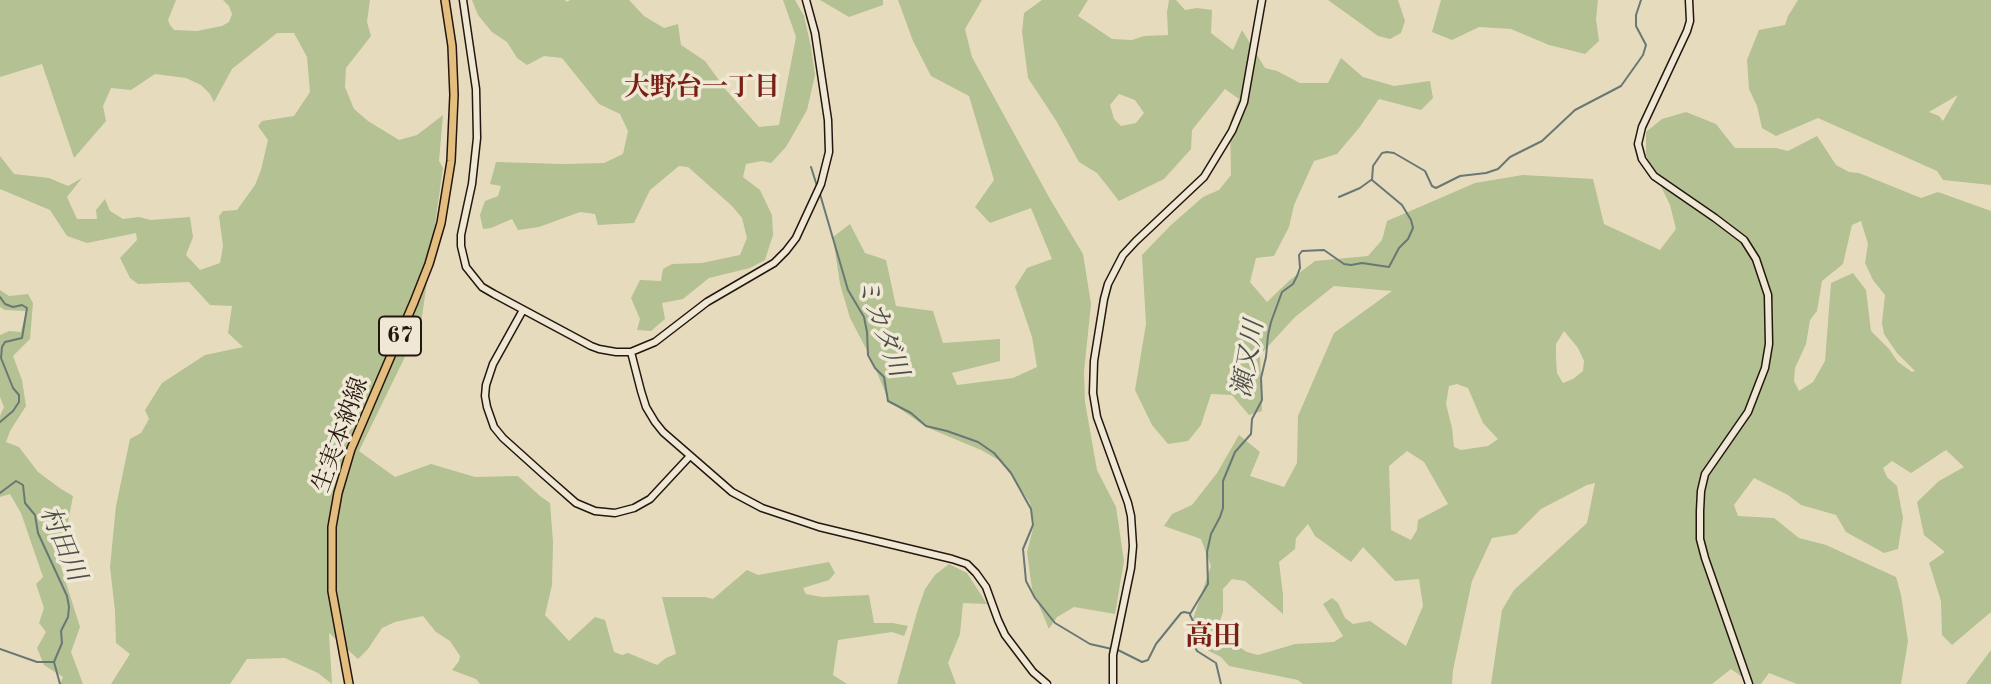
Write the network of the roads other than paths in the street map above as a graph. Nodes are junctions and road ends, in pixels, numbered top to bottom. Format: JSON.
{"nodes":[{"id":1,"x":444,"y":0,"type":"edge"},
{"id":2,"x":463,"y":0,"type":"edge"},
{"id":3,"x":806,"y":0,"type":"edge"},
{"id":4,"x":1262,"y":0,"type":"edge"},
{"id":5,"x":1689,"y":0,"type":"edge"},
{"id":6,"x":523,"y":310,"type":"junction"},
{"id":7,"x":631,"y":352,"type":"junction"},
{"id":8,"x":690,"y":456,"type":"junction"},
{"id":9,"x":349,"y":684,"type":"edge"},
{"id":10,"x":1046,"y":684,"type":"edge"},
{"id":11,"x":1113,"y":684,"type":"edge"},
{"id":12,"x":1749,"y":684,"type":"edge"}],
"edges":[{"from":1,"to":9,"type":"main road","name":"生実本納線","number":"67"},
{"from":2,"to":6,"type":"street"},
{"from":3,"to":7,"type":"street"},
{"from":4,"to":11,"type":"street"},
{"from":5,"to":12,"type":"street"},
{"from":6,"to":7,"type":"street"},
{"from":6,"to":8,"type":"street"},
{"from":7,"to":8,"type":"street"},
{"from":8,"to":10,"type":"street"}]}
